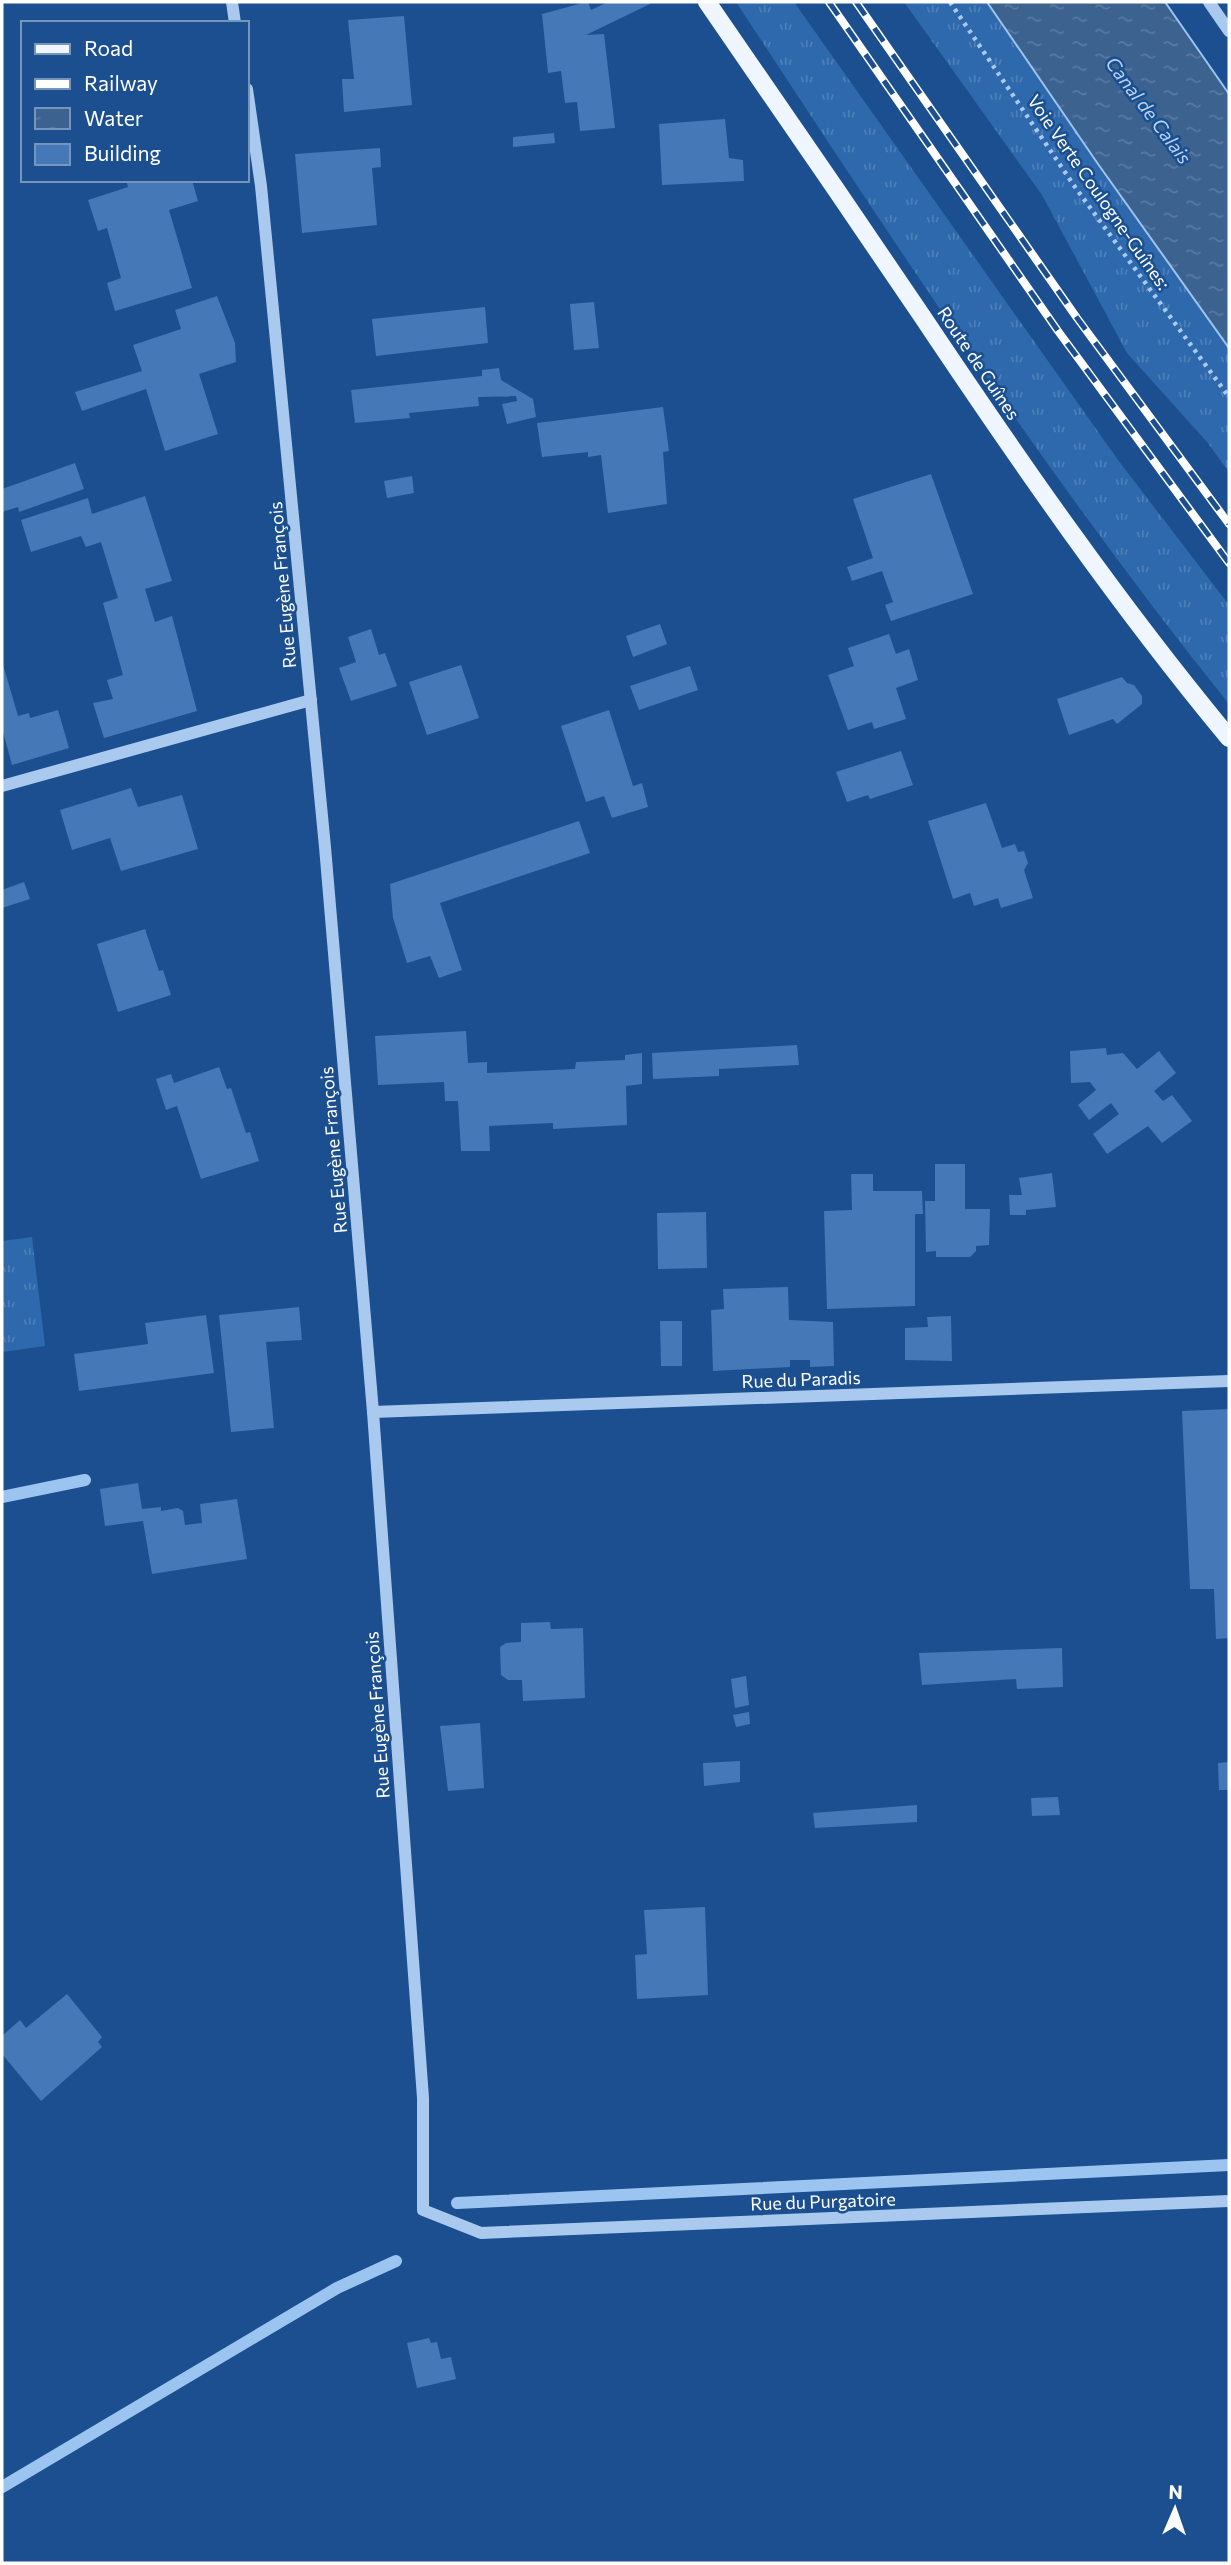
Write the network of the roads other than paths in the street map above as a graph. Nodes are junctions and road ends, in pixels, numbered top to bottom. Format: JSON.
{"nodes":[{"id":1,"x":232,"y":2,"type":"edge"},
{"id":2,"x":707,"y":2,"type":"edge"},
{"id":3,"x":1209,"y":2,"type":"edge"},
{"id":4,"x":235,"y":21,"type":"edge"},
{"id":5,"x":1229,"y":31,"type":"edge"},
{"id":6,"x":248,"y":96,"type":"edge"},
{"id":7,"x":311,"y":700,"type":"junction"},
{"id":8,"x":1229,"y":738,"type":"edge"},
{"id":9,"x":2,"y":786,"type":"edge"},
{"id":10,"x":1229,"y":1381,"type":"edge"},
{"id":11,"x":373,"y":1412,"type":"junction"},
{"id":12,"x":1229,"y":2201,"type":"edge"},
{"id":13,"x":423,"y":2210,"type":"joint"}],
"edges":[{"from":1,"to":4,"type":"street"},
{"from":2,"to":8,"type":"main road","name":"Route de Guînes"},
{"from":3,"to":5,"type":"street"},
{"from":6,"to":7,"type":"street","name":"Rue Eugène François"},
{"from":7,"to":9,"type":"street"},
{"from":7,"to":11,"type":"street","name":"Rue Eugène François"},
{"from":10,"to":11,"type":"street","name":"Rue du Paradis"},
{"from":11,"to":13,"type":"street","name":"Rue Eugène François"},
{"from":12,"to":13,"type":"street","name":"Rue du Purgatoire"}]}
